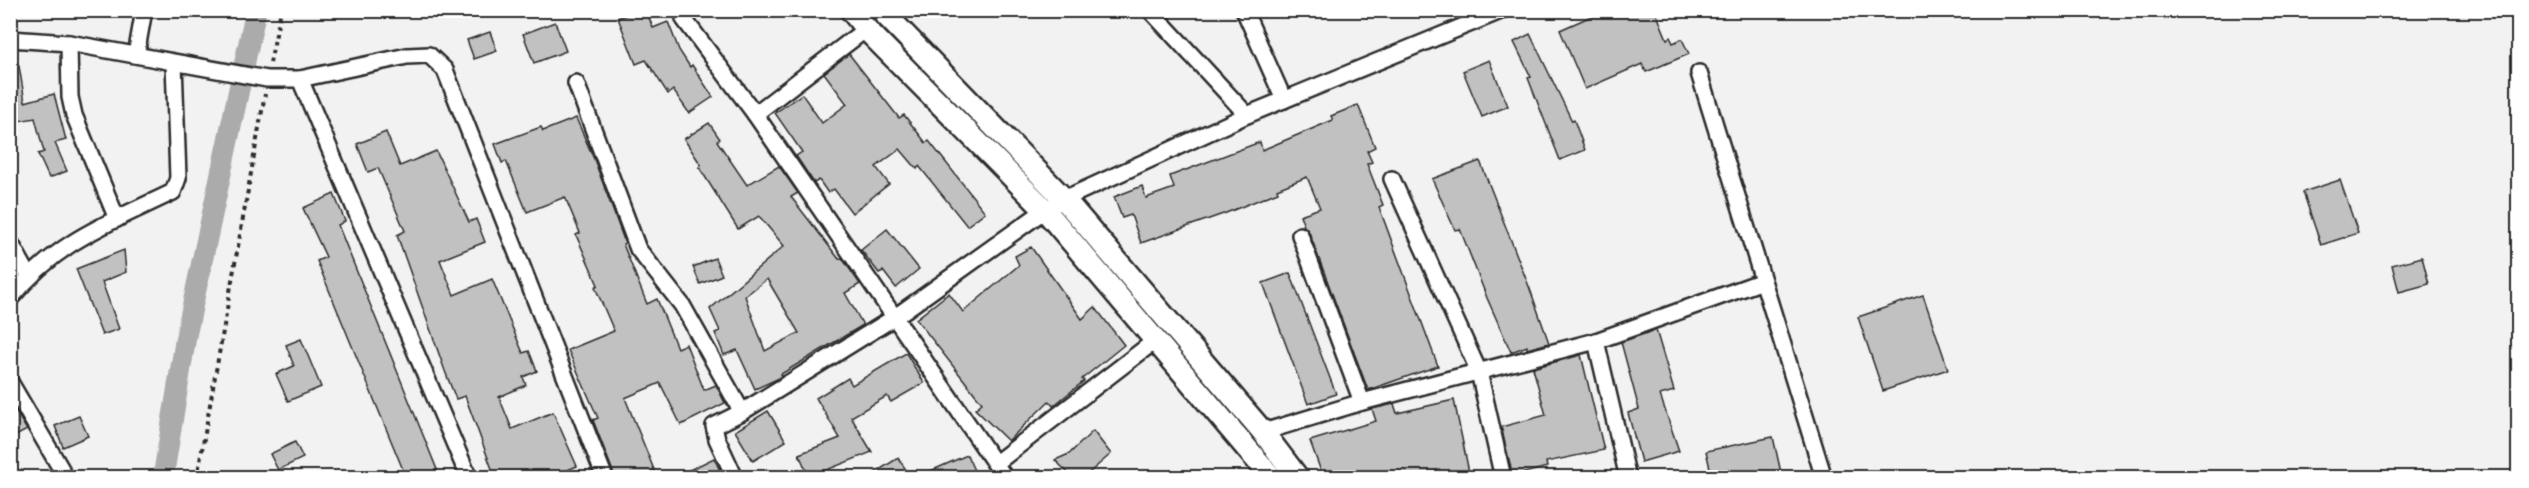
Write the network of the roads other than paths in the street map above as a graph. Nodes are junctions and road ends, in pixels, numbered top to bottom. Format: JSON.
{"nodes":[{"id":1,"x":144,"y":10,"type":"edge"},
{"id":2,"x":851,"y":10,"type":"edge"},
{"id":3,"x":881,"y":10,"type":"edge"},
{"id":4,"x":1150,"y":10,"type":"edge"},
{"id":5,"x":1244,"y":10,"type":"edge"},
{"id":6,"x":1503,"y":10,"type":"edge"},
{"id":7,"x":684,"y":19,"type":"dead end"},
{"id":8,"x":866,"y":29,"type":"junction"},
{"id":9,"x":10,"y":39,"type":"edge"},
{"id":10,"x":69,"y":43,"type":"junction"},
{"id":11,"x":136,"y":55,"type":"junction"},
{"id":12,"x":174,"y":63,"type":"junction"},
{"id":13,"x":1699,"y":73,"type":"dead end"},
{"id":14,"x":300,"y":80,"type":"junction"},
{"id":15,"x":576,"y":83,"type":"dead end"},
{"id":16,"x":1284,"y":100,"type":"junction"},
{"id":17,"x":755,"y":114,"type":"junction"},
{"id":18,"x":1247,"y":115,"type":"junction"},
{"id":19,"x":1392,"y":179,"type":"dead end"},
{"id":20,"x":1064,"y":199,"type":"junction"},
{"id":21,"x":1044,"y":210,"type":"junction"},
{"id":22,"x":117,"y":219,"type":"junction"},
{"id":23,"x":1300,"y":235,"type":"dead end"},
{"id":24,"x":10,"y":242,"type":"edge"},
{"id":25,"x":29,"y":276,"type":"junction"},
{"id":26,"x":1763,"y":281,"type":"junction"},
{"id":27,"x":10,"y":299,"type":"edge"},
{"id":28,"x":895,"y":317,"type":"junction"},
{"id":29,"x":1156,"y":340,"type":"junction"},
{"id":30,"x":1596,"y":341,"type":"junction"},
{"id":31,"x":1479,"y":372,"type":"junction"},
{"id":32,"x":10,"y":382,"type":"edge"},
{"id":33,"x":1362,"y":402,"type":"junction"},
{"id":34,"x":742,"y":412,"type":"junction"},
{"id":35,"x":1263,"y":432,"type":"junction"},
{"id":36,"x":996,"y":463,"type":"junction"},
{"id":37,"x":61,"y":470,"type":"dead end"},
{"id":38,"x":469,"y":477,"type":"edge"},
{"id":39,"x":605,"y":477,"type":"edge"},
{"id":40,"x":735,"y":477,"type":"edge"},
{"id":41,"x":1005,"y":477,"type":"edge"},
{"id":42,"x":1272,"y":477,"type":"edge"},
{"id":43,"x":1298,"y":477,"type":"edge"},
{"id":44,"x":1503,"y":477,"type":"edge"},
{"id":45,"x":1628,"y":477,"type":"edge"},
{"id":46,"x":1824,"y":477,"type":"edge"}],
"edges":[{"from":1,"to":11,"type":"street"},
{"from":2,"to":8,"type":"street"},
{"from":3,"to":20,"type":"street"},
{"from":4,"to":18,"type":"street"},
{"from":5,"to":16,"type":"street"},
{"from":6,"to":16,"type":"street"},
{"from":7,"to":17,"type":"street"},
{"from":8,"to":17,"type":"street"},
{"from":8,"to":21,"type":"street"},
{"from":9,"to":10,"type":"street"},
{"from":10,"to":11,"type":"street"},
{"from":10,"to":22,"type":"street"},
{"from":11,"to":12,"type":"street"},
{"from":12,"to":14,"type":"street"},
{"from":12,"to":22,"type":"street"},
{"from":13,"to":26,"type":"street"},
{"from":14,"to":38,"type":"street"},
{"from":14,"to":39,"type":"street"},
{"from":15,"to":34,"type":"street"},
{"from":16,"to":18,"type":"street"},
{"from":17,"to":28,"type":"street"},
{"from":18,"to":20,"type":"street"},
{"from":19,"to":31,"type":"street"},
{"from":20,"to":21,"type":"street"},
{"from":20,"to":35,"type":"street"},
{"from":21,"to":28,"type":"street"},
{"from":21,"to":29,"type":"street"},
{"from":22,"to":25,"type":"street"},
{"from":23,"to":33,"type":"street"},
{"from":24,"to":25,"type":"street"},
{"from":25,"to":27,"type":"street"},
{"from":26,"to":30,"type":"street"},
{"from":26,"to":46,"type":"street"},
{"from":28,"to":34,"type":"street"},
{"from":28,"to":36,"type":"street"},
{"from":29,"to":36,"type":"street"},
{"from":29,"to":42,"type":"street"},
{"from":30,"to":31,"type":"street"},
{"from":30,"to":45,"type":"street"},
{"from":31,"to":33,"type":"street"},
{"from":31,"to":44,"type":"street"},
{"from":32,"to":37,"type":"street"},
{"from":33,"to":35,"type":"street"},
{"from":34,"to":40,"type":"street"},
{"from":35,"to":43,"type":"street"},
{"from":36,"to":41,"type":"street"}]}
